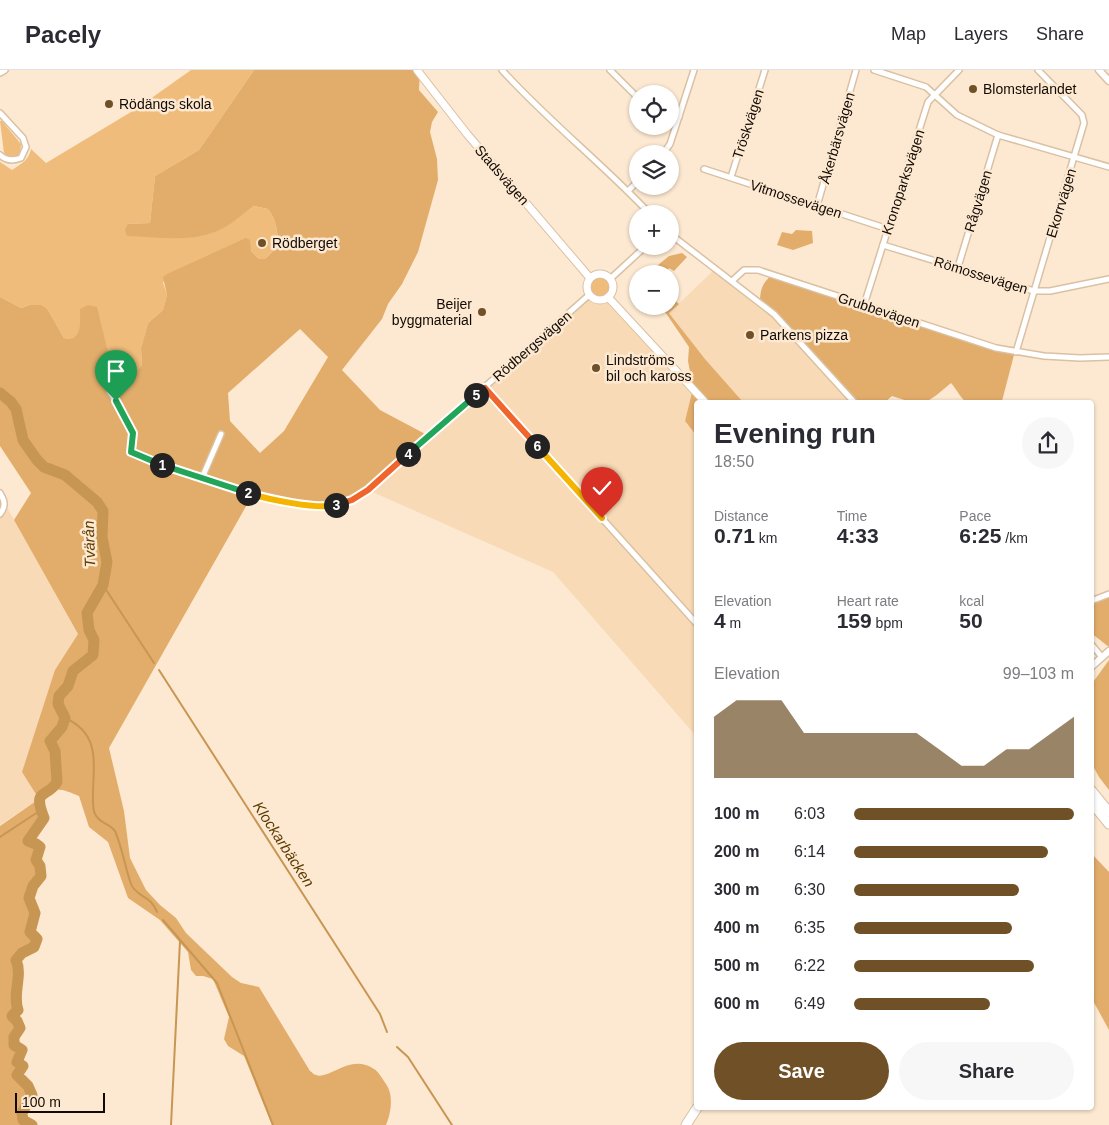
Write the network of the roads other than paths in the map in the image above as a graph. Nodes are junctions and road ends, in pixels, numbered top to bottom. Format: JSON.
{"nodes":[{"id":1,"x":5,"y":70,"type":"edge"},
{"id":2,"x":418,"y":70,"type":"edge"},
{"id":3,"x":502,"y":70,"type":"edge"},
{"id":4,"x":610,"y":70,"type":"edge"},
{"id":5,"x":694,"y":70,"type":"edge"},
{"id":6,"x":765,"y":70,"type":"edge"},
{"id":7,"x":856,"y":70,"type":"edge"},
{"id":8,"x":874,"y":70,"type":"edge"},
{"id":9,"x":959,"y":70,"type":"edge"},
{"id":10,"x":1038,"y":70,"type":"edge"},
{"id":11,"x":1099,"y":70,"type":"edge"},
{"id":12,"x":884,"y":72,"type":"edge"},
{"id":13,"x":0,"y":73,"type":"edge"},
{"id":14,"x":1109,"y":81,"type":"edge"},
{"id":15,"x":629,"y":89,"type":"edge"},
{"id":16,"x":934,"y":94,"type":"junction"},
{"id":17,"x":0,"y":113,"type":"edge"},
{"id":18,"x":679,"y":117,"type":"edge"},
{"id":19,"x":998,"y":135,"type":"junction"},
{"id":20,"x":0,"y":155,"type":"edge"},
{"id":21,"x":1075,"y":157,"type":"junction"},
{"id":22,"x":1109,"y":167,"type":"edge"},
{"id":23,"x":704,"y":169,"type":"dead end"},
{"id":24,"x":731,"y":178,"type":"junction"},
{"id":25,"x":628,"y":191,"type":"joint"},
{"id":26,"x":641,"y":205,"type":"edge"},
{"id":27,"x":817,"y":206,"type":"junction"},
{"id":28,"x":888,"y":229,"type":"junction"},
{"id":29,"x":679,"y":241,"type":"edge"},
{"id":30,"x":883,"y":245,"type":"junction"},
{"id":31,"x":636,"y":255,"type":"edge"},
{"id":32,"x":958,"y":267,"type":"junction"},
{"id":33,"x":590,"y":278,"type":"junction"},
{"id":34,"x":610,"y":279,"type":"junction"},
{"id":35,"x":1109,"y":279,"type":"edge"},
{"id":36,"x":732,"y":281,"type":"junction"},
{"id":37,"x":1034,"y":291,"type":"junction"},
{"id":38,"x":589,"y":296,"type":"junction"},
{"id":39,"x":608,"y":297,"type":"junction"},
{"id":40,"x":864,"y":305,"type":"junction"},
{"id":41,"x":1016,"y":352,"type":"junction"},
{"id":42,"x":1109,"y":357,"type":"edge"},
{"id":43,"x":485,"y":388,"type":"junction"},
{"id":44,"x":110,"y":392,"type":"dead end"},
{"id":45,"x":703,"y":400,"type":"edge"},
{"id":46,"x":852,"y":400,"type":"edge"},
{"id":47,"x":221,"y":434,"type":"dead end"},
{"id":48,"x":202,"y":478,"type":"junction"},
{"id":49,"x":0,"y":493,"type":"edge"},
{"id":50,"x":0,"y":514,"type":"edge"},
{"id":51,"x":1109,"y":594,"type":"edge"},
{"id":52,"x":1094,"y":600,"type":"edge"},
{"id":53,"x":694,"y":622,"type":"edge"},
{"id":54,"x":1094,"y":648,"type":"edge"},
{"id":55,"x":1109,"y":650,"type":"edge"},
{"id":56,"x":1101,"y":656,"type":"junction"},
{"id":57,"x":1094,"y":664,"type":"edge"},
{"id":58,"x":1094,"y":794,"type":"edge"},
{"id":59,"x":1094,"y":806,"type":"edge"},
{"id":60,"x":1109,"y":812,"type":"edge"},
{"id":61,"x":1109,"y":824,"type":"edge"},
{"id":62,"x":696,"y":1110,"type":"edge"},
{"id":63,"x":686,"y":1125,"type":"edge"}],
"edges":[{"from":1,"to":13,"type":"street"},
{"from":2,"to":33,"type":"main road","name":"Stadsvägen"},
{"from":3,"to":25,"type":"street"},
{"from":4,"to":15,"type":"street"},
{"from":5,"to":18,"type":"street"},
{"from":6,"to":24,"type":"street","name":"Tröskvägen"},
{"from":7,"to":27,"type":"street","name":"Åkerbärsvägen"},
{"from":8,"to":12,"type":"street"},
{"from":9,"to":16,"type":"street","name":"Kronoparksvägen"},
{"from":10,"to":21,"type":"street","name":"Ekorrvägen"},
{"from":11,"to":14,"type":"street"},
{"from":12,"to":16,"type":"street"},
{"from":16,"to":19,"type":"street"},
{"from":16,"to":28,"type":"street","name":"Kronoparksvägen"},
{"from":17,"to":20,"type":"street"},
{"from":19,"to":21,"type":"street"},
{"from":19,"to":32,"type":"street","name":"Rågvägen"},
{"from":21,"to":22,"type":"street"},
{"from":21,"to":37,"type":"street","name":"Ekorrvägen"},
{"from":23,"to":24,"type":"street","name":"Vitmossevägen"},
{"from":24,"to":27,"type":"street","name":"Vitmossevägen"},
{"from":25,"to":26,"type":"street"},
{"from":27,"to":28,"type":"street","name":"Vitmossevägen"},
{"from":28,"to":30,"type":"street","name":"Kronoparksvägen"},
{"from":29,"to":36,"type":"street"},
{"from":30,"to":32,"type":"street","name":"Römossevägen"},
{"from":30,"to":40,"type":"street","name":"Kronoparksvägen"},
{"from":31,"to":34,"type":"street"},
{"from":32,"to":37,"type":"street","name":"Römossevägen"},
{"from":33,"to":34,"type":"main road"},
{"from":33,"to":38,"type":"main road"},
{"from":34,"to":39,"type":"main road"},
{"from":35,"to":37,"type":"street","name":"Römossevägen"},
{"from":36,"to":40,"type":"street","name":"Grubbevägen"},
{"from":36,"to":46,"type":"street"},
{"from":37,"to":41,"type":"street","name":"Ekorrvägen"},
{"from":38,"to":39,"type":"main road"},
{"from":38,"to":43,"type":"street","name":"Rödbergsvägen"},
{"from":39,"to":45,"type":"main road"},
{"from":40,"to":41,"type":"street","name":"Grubbevägen"},
{"from":41,"to":42,"type":"street","name":"Grubbevägen"},
{"from":43,"to":48,"type":"street","name":"Rödbergsvägen"},
{"from":43,"to":53,"type":"street"},
{"from":44,"to":48,"type":"street","name":"Rödbergsvägen"},
{"from":47,"to":48,"type":"street"},
{"from":49,"to":50,"type":"street"},
{"from":51,"to":52,"type":"street"},
{"from":54,"to":56,"type":"street"},
{"from":55,"to":56,"type":"street"},
{"from":56,"to":57,"type":"street"},
{"from":58,"to":60,"type":"highway"},
{"from":59,"to":61,"type":"highway"},
{"from":62,"to":63,"type":"highway"}]}
